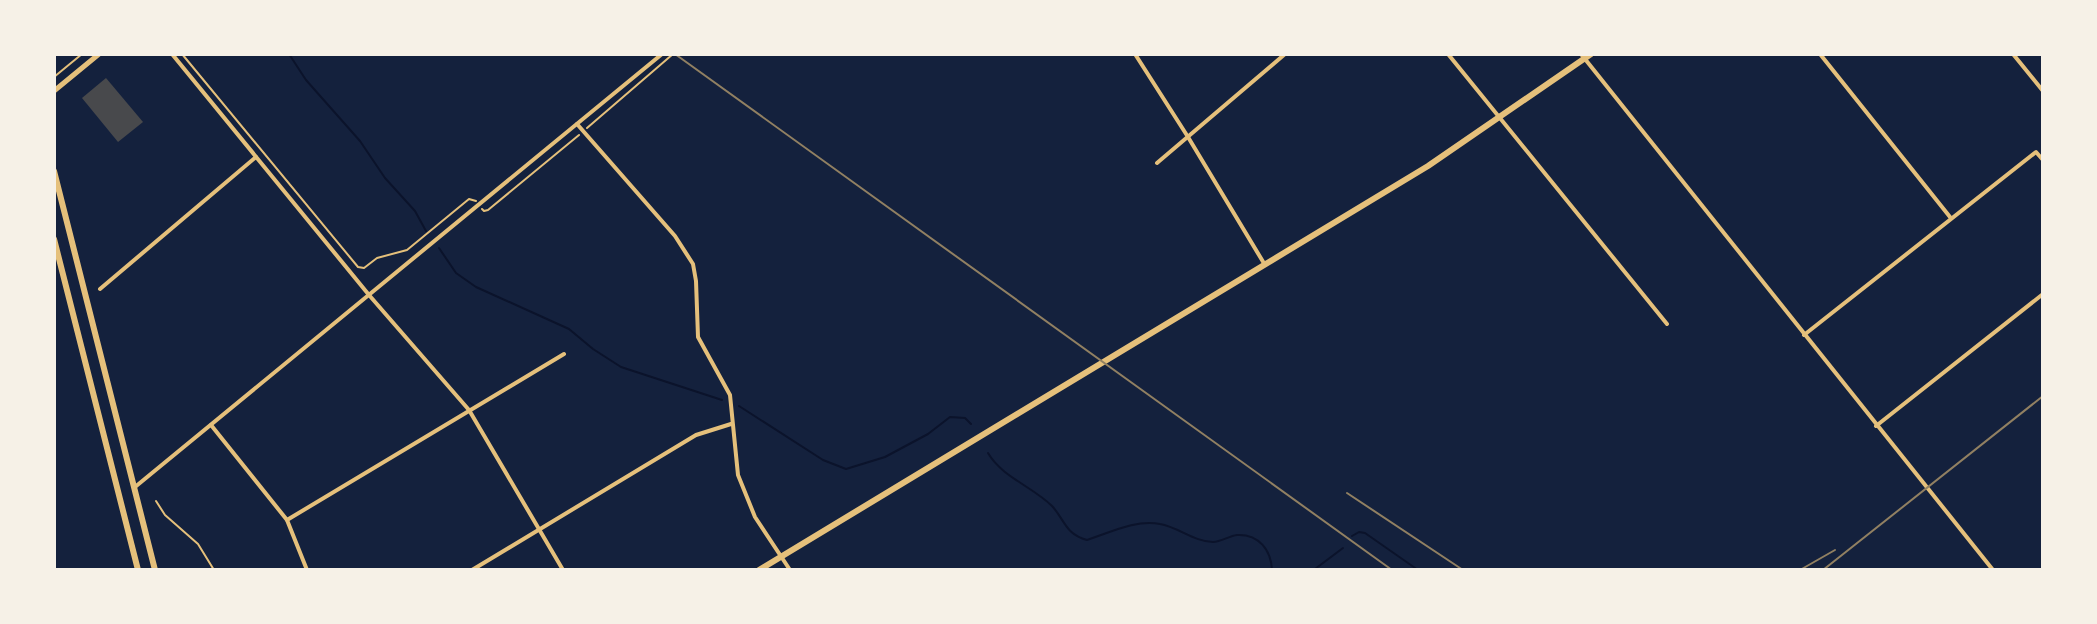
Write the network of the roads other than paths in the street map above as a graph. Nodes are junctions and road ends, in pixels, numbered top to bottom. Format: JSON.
{"nodes":[{"id":1,"x":99,"y":54,"type":"edge"},
{"id":2,"x":172,"y":54,"type":"edge"},
{"id":3,"x":662,"y":54,"type":"edge"},
{"id":4,"x":1135,"y":54,"type":"edge"},
{"id":5,"x":1285,"y":54,"type":"edge"},
{"id":6,"x":1448,"y":54,"type":"edge"},
{"id":7,"x":1820,"y":54,"type":"edge"},
{"id":8,"x":2013,"y":54,"type":"edge"},
{"id":9,"x":1585,"y":56,"type":"edge"},
{"id":10,"x":54,"y":91,"type":"edge"},
{"id":11,"x":2043,"y":91,"type":"edge"},
{"id":12,"x":1501,"y":118,"type":"junction"},
{"id":13,"x":577,"y":124,"type":"junction"},
{"id":14,"x":1188,"y":137,"type":"junction"},
{"id":15,"x":256,"y":157,"type":"junction"},
{"id":16,"x":2043,"y":160,"type":"edge"},
{"id":17,"x":1157,"y":163,"type":"dead end"},
{"id":18,"x":54,"y":171,"type":"edge"},
{"id":19,"x":1950,"y":217,"type":"junction"},
{"id":20,"x":54,"y":239,"type":"edge"},
{"id":21,"x":1265,"y":265,"type":"junction"},
{"id":22,"x":100,"y":289,"type":"dead end"},
{"id":23,"x":2043,"y":294,"type":"edge"},
{"id":24,"x":369,"y":295,"type":"junction"},
{"id":25,"x":1667,"y":324,"type":"dead end"},
{"id":26,"x":1804,"y":335,"type":"junction"},
{"id":27,"x":564,"y":354,"type":"dead end"},
{"id":28,"x":469,"y":410,"type":"junction"},
{"id":29,"x":731,"y":424,"type":"junction"},
{"id":30,"x":211,"y":425,"type":"junction"},
{"id":31,"x":1876,"y":426,"type":"junction"},
{"id":32,"x":134,"y":488,"type":"junction"},
{"id":33,"x":156,"y":501,"type":"dead end"},
{"id":34,"x":287,"y":520,"type":"junction"},
{"id":35,"x":540,"y":530,"type":"junction"},
{"id":36,"x":782,"y":556,"type":"junction"},
{"id":37,"x":138,"y":570,"type":"edge"},
{"id":38,"x":155,"y":570,"type":"edge"},
{"id":39,"x":214,"y":570,"type":"edge"},
{"id":40,"x":307,"y":570,"type":"edge"},
{"id":41,"x":472,"y":570,"type":"edge"},
{"id":42,"x":563,"y":570,"type":"edge"},
{"id":43,"x":759,"y":570,"type":"edge"},
{"id":44,"x":790,"y":570,"type":"edge"},
{"id":45,"x":1993,"y":570,"type":"edge"}],
"edges":[{"from":1,"to":10,"type":"street"},
{"from":2,"to":15,"type":"street"},
{"from":3,"to":13,"type":"street"},
{"from":4,"to":14,"type":"street"},
{"from":5,"to":14,"type":"street"},
{"from":6,"to":12,"type":"street"},
{"from":7,"to":19,"type":"street"},
{"from":8,"to":11,"type":"street"},
{"from":9,"to":12,"type":"main road"},
{"from":9,"to":26,"type":"street"},
{"from":12,"to":21,"type":"main road"},
{"from":12,"to":25,"type":"street"},
{"from":13,"to":24,"type":"street"},
{"from":13,"to":29,"type":"street"},
{"from":14,"to":17,"type":"street"},
{"from":14,"to":21,"type":"street"},
{"from":15,"to":22,"type":"street"},
{"from":15,"to":24,"type":"street"},
{"from":16,"to":19,"type":"street"},
{"from":18,"to":32,"type":"main road"},
{"from":19,"to":26,"type":"street"},
{"from":20,"to":37,"type":"main road"},
{"from":21,"to":36,"type":"main road"},
{"from":23,"to":31,"type":"street"},
{"from":24,"to":28,"type":"street"},
{"from":24,"to":30,"type":"street"},
{"from":26,"to":31,"type":"street"},
{"from":27,"to":28,"type":"street"},
{"from":28,"to":34,"type":"street"},
{"from":28,"to":35,"type":"street"},
{"from":29,"to":35,"type":"street"},
{"from":29,"to":36,"type":"street"},
{"from":30,"to":32,"type":"street"},
{"from":30,"to":34,"type":"street"},
{"from":31,"to":45,"type":"street"},
{"from":32,"to":38,"type":"main road"},
{"from":33,"to":39,"type":"lane"},
{"from":34,"to":40,"type":"street"},
{"from":35,"to":41,"type":"street"},
{"from":35,"to":42,"type":"street"},
{"from":36,"to":43,"type":"main road"},
{"from":36,"to":44,"type":"street"}]}
